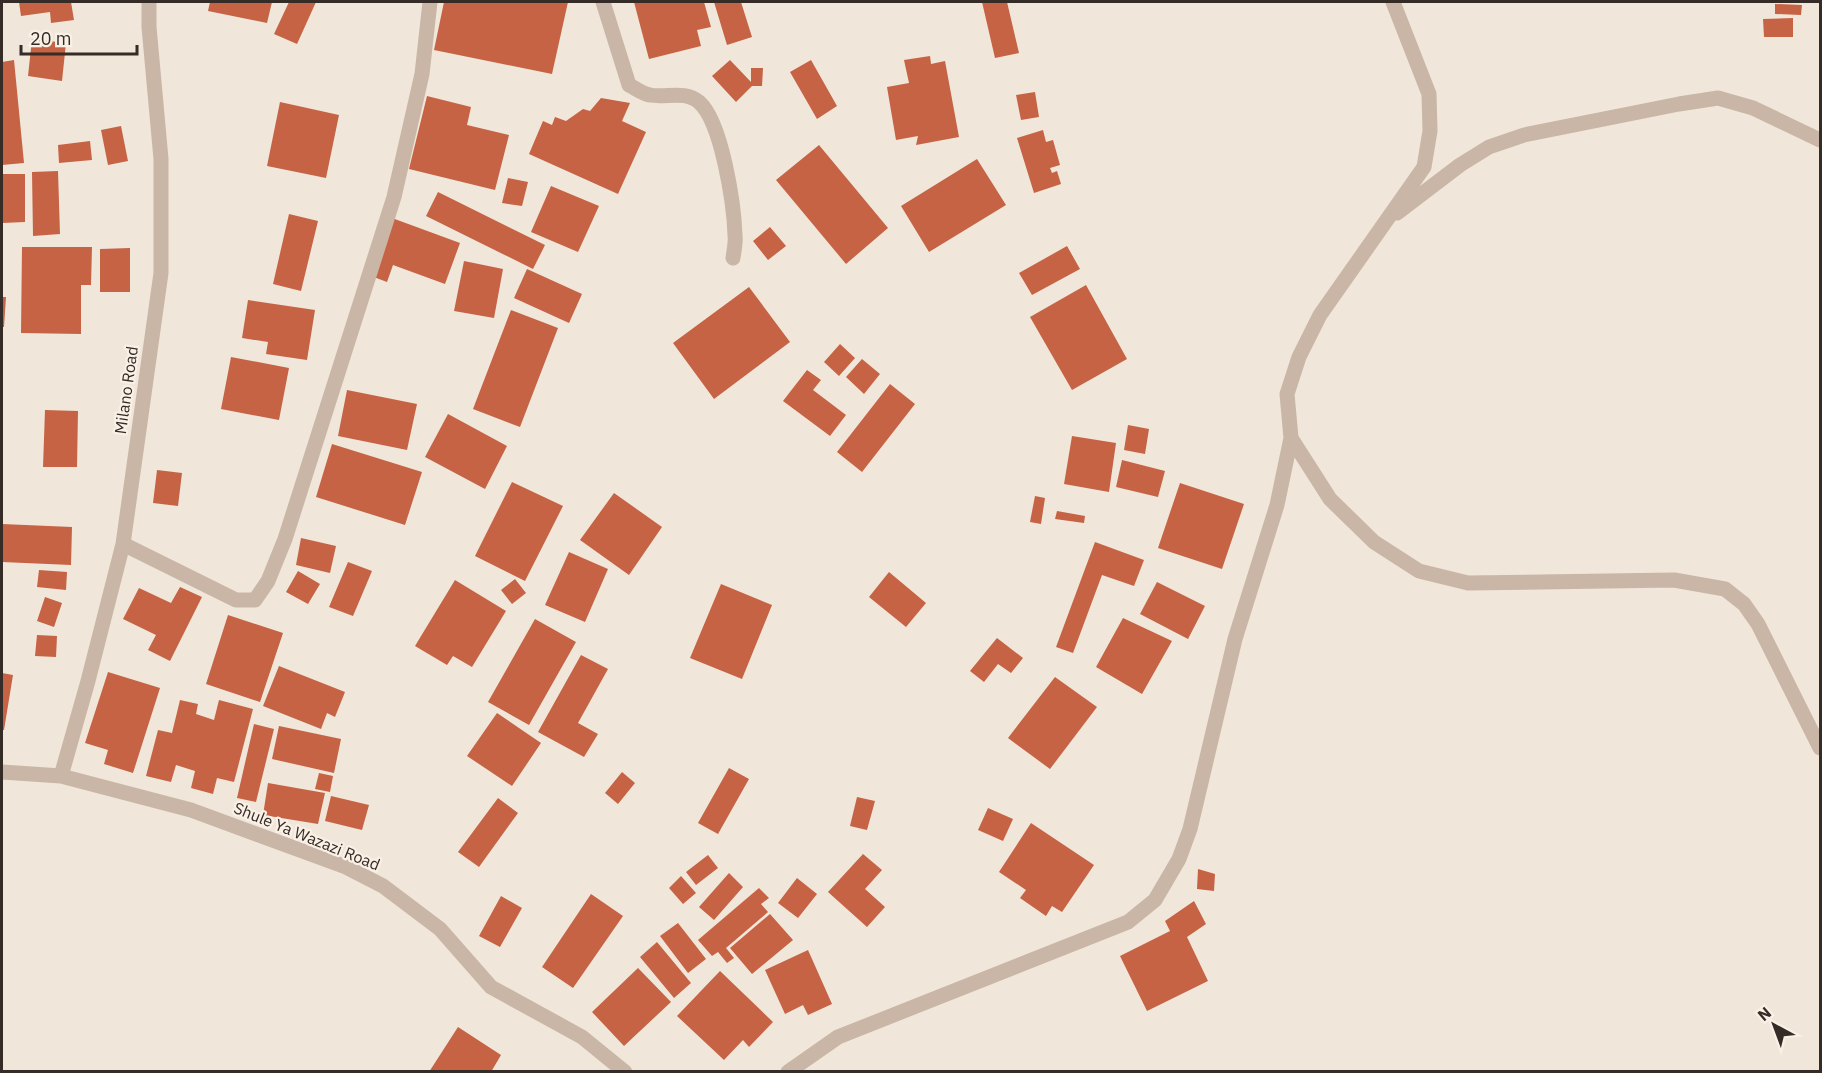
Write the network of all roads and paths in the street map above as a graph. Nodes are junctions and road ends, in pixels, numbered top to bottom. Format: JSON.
{"nodes":[{"id":1,"x":149,"y":2,"type":"edge"},
{"id":2,"x":430,"y":2,"type":"edge"},
{"id":3,"x":603,"y":2,"type":"edge"},
{"id":4,"x":1393,"y":2,"type":"edge"},
{"id":5,"x":1821,"y":140,"type":"edge"},
{"id":6,"x":1388,"y":221,"type":"junction"},
{"id":7,"x":733,"y":258,"type":"dead end"},
{"id":8,"x":1291,"y":438,"type":"junction"},
{"id":9,"x":123,"y":544,"type":"junction"},
{"id":10,"x":1821,"y":748,"type":"edge"},
{"id":11,"x":2,"y":772,"type":"edge"},
{"id":12,"x":61,"y":776,"type":"junction"},
{"id":13,"x":625,"y":1071,"type":"edge"},
{"id":14,"x":788,"y":1071,"type":"edge"}],
"edges":[{"from":1,"to":9,"type":"street","name":"Milano Road"},
{"from":2,"to":9,"type":"street"},
{"from":3,"to":7,"type":"street"},
{"from":4,"to":6,"type":"street"},
{"from":5,"to":6,"type":"street"},
{"from":6,"to":8,"type":"street"},
{"from":8,"to":10,"type":"street"},
{"from":8,"to":14,"type":"street"},
{"from":9,"to":12,"type":"street","name":"Milano Road"},
{"from":11,"to":12,"type":"street","name":"Shule Ya Wazazi Road"},
{"from":12,"to":13,"type":"street","name":"Shule Ya Wazazi Road"}]}
